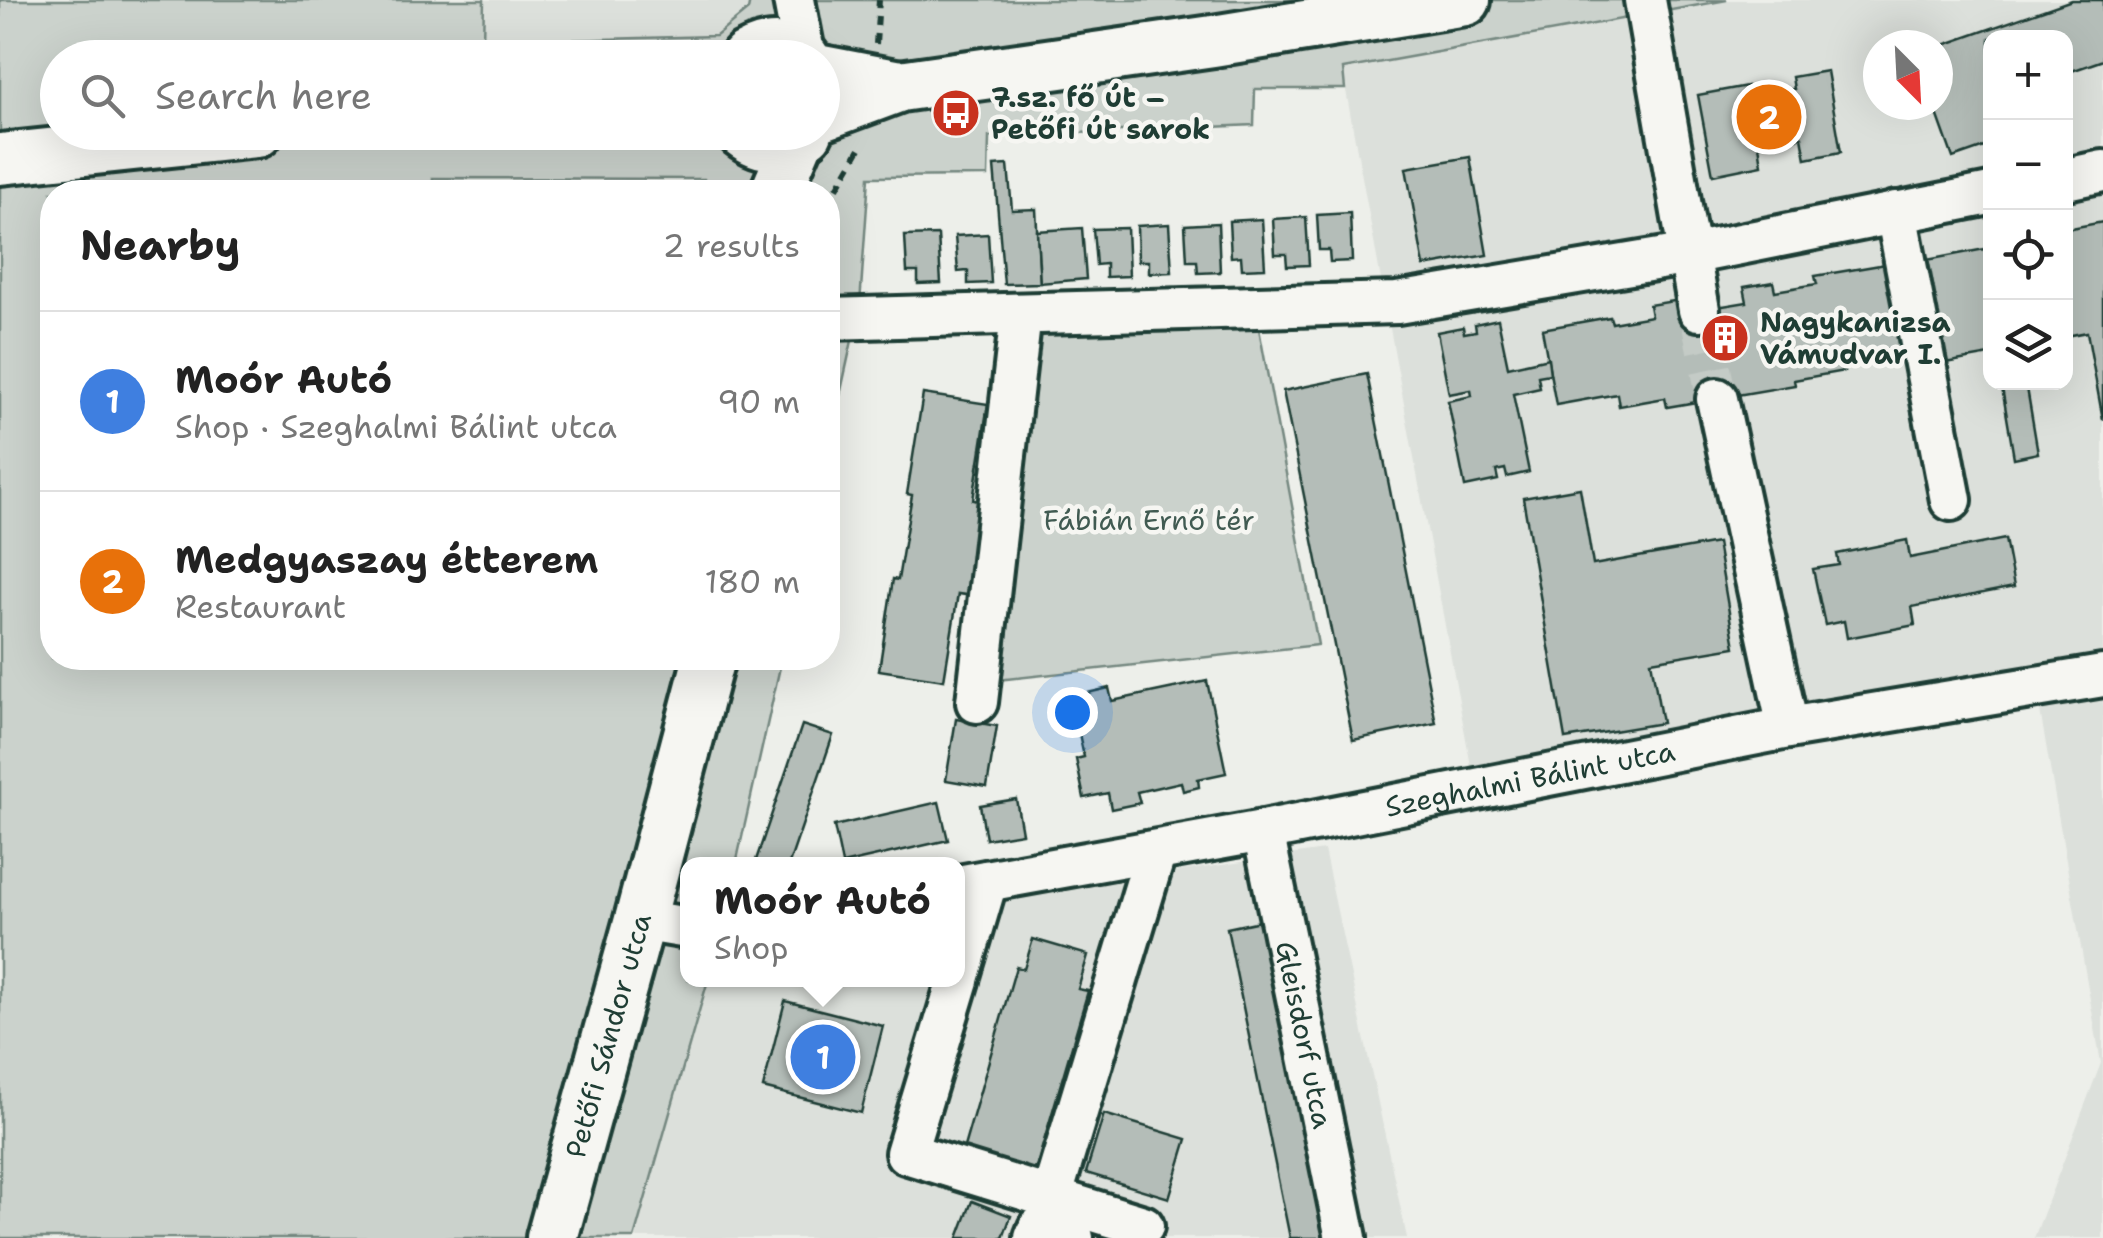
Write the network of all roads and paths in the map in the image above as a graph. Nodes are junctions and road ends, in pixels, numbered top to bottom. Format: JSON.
{"nodes":[{"id":1,"x":775,"y":0,"type":"edge"},
{"id":2,"x":794,"y":0,"type":"edge"},
{"id":3,"x":1465,"y":0,"type":"edge"},
{"id":4,"x":1644,"y":0,"type":"edge"},
{"id":5,"x":777,"y":40,"type":"edge"},
{"id":6,"x":783,"y":40,"type":"edge"},
{"id":7,"x":840,"y":74,"type":"edge"},
{"id":8,"x":900,"y":86,"type":"junction"},
{"id":9,"x":840,"y":108,"type":"edge"},
{"id":10,"x":85,"y":150,"type":"edge"},
{"id":11,"x":780,"y":150,"type":"edge"},
{"id":12,"x":785,"y":150,"type":"edge"},
{"id":13,"x":0,"y":159,"type":"edge"},
{"id":14,"x":2103,"y":171,"type":"edge"},
{"id":15,"x":2073,"y":177,"type":"edge"},
{"id":16,"x":767,"y":180,"type":"edge"},
{"id":17,"x":779,"y":180,"type":"edge"},
{"id":18,"x":1983,"y":195,"type":"edge"},
{"id":19,"x":1896,"y":212,"type":"junction"},
{"id":20,"x":1690,"y":254,"type":"junction"},
{"id":21,"x":1699,"y":310,"type":"tunnel mouth"},
{"id":22,"x":1021,"y":314,"type":"junction"},
{"id":23,"x":840,"y":319,"type":"edge"},
{"id":24,"x":1717,"y":399,"type":"tunnel mouth"},
{"id":25,"x":1951,"y":500,"type":"dead end"},
{"id":26,"x":707,"y":670,"type":"edge"},
{"id":27,"x":2103,"y":676,"type":"edge"},
{"id":28,"x":977,"y":702,"type":"dead end"},
{"id":29,"x":1788,"y":728,"type":"junction"},
{"id":30,"x":1262,"y":832,"type":"junction"},
{"id":31,"x":1156,"y":851,"type":"junction"},
{"id":32,"x":973,"y":883,"type":"edge"},
{"id":33,"x":664,"y":924,"type":"edge"},
{"id":34,"x":965,"y":934,"type":"edge"},
{"id":35,"x":956,"y":987,"type":"edge"},
{"id":36,"x":1051,"y":1198,"type":"junction"},
{"id":37,"x":1143,"y":1226,"type":"dead end"},
{"id":38,"x":552,"y":1238,"type":"edge"},
{"id":39,"x":1036,"y":1238,"type":"edge"},
{"id":40,"x":1073,"y":1238,"type":"edge"},
{"id":41,"x":1346,"y":1238,"type":"edge"}],
"edges":[{"from":1,"to":5,"type":"street"},
{"from":2,"to":6,"type":"street"},
{"from":3,"to":8,"type":"main road"},
{"from":4,"to":20,"type":"street"},
{"from":7,"to":8,"type":"main road"},
{"from":8,"to":9,"type":"main road"},
{"from":10,"to":13,"type":"main road"},
{"from":11,"to":16,"type":"main road"},
{"from":12,"to":17,"type":"main road"},
{"from":14,"to":15,"type":"street"},
{"from":18,"to":19,"type":"street"},
{"from":19,"to":20,"type":"street"},
{"from":19,"to":25,"type":"street"},
{"from":20,"to":21,"type":"street"},
{"from":20,"to":22,"type":"street"},
{"from":22,"to":23,"type":"street"},
{"from":22,"to":28,"type":"street"},
{"from":24,"to":29,"type":"street"},
{"from":26,"to":33,"type":"main road","name":"Petőfi Sándor utca"},
{"from":27,"to":29,"type":"street","name":"Szeghalmi Bálint utca"},
{"from":29,"to":30,"type":"street","name":"Szeghalmi Bálint utca"},
{"from":30,"to":31,"type":"street","name":"Szeghalmi Bálint utca"},
{"from":30,"to":41,"type":"street","name":"Gleisdorf utca"},
{"from":31,"to":32,"type":"street","name":"Szeghalmi Bálint utca"},
{"from":31,"to":36,"type":"street"},
{"from":32,"to":34,"type":"street"},
{"from":33,"to":38,"type":"main road","name":"Petőfi Sándor utca"},
{"from":35,"to":36,"type":"street"},
{"from":36,"to":37,"type":"street"},
{"from":39,"to":40,"type":"street"}]}
